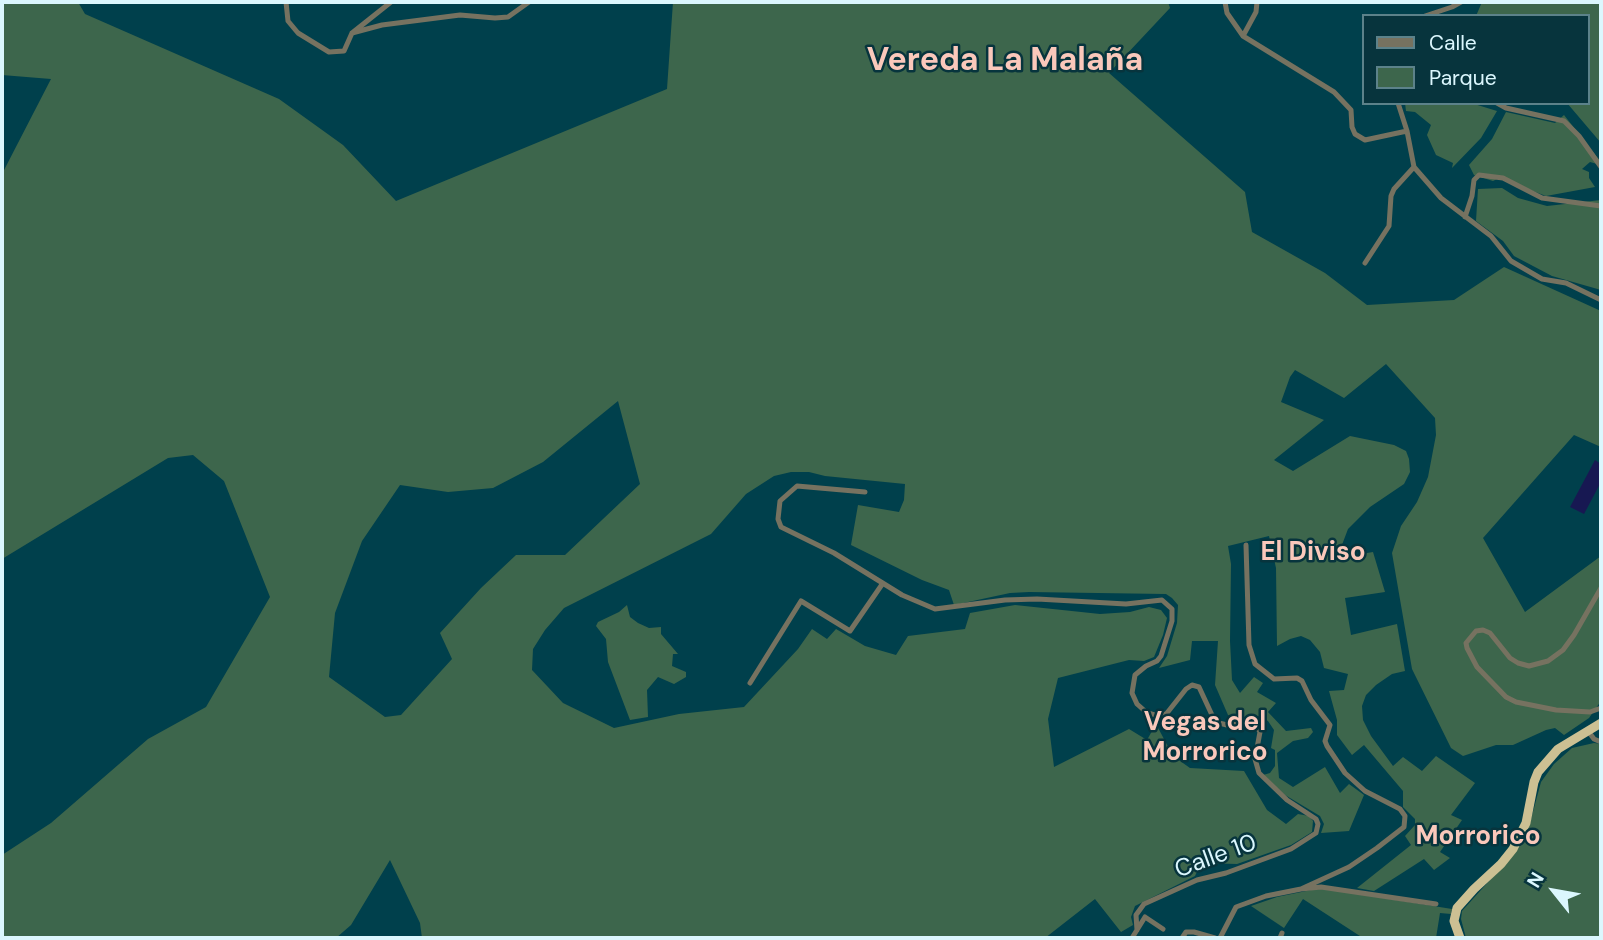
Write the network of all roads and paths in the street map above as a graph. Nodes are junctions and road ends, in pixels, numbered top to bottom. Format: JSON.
{"nodes":[{"id":1,"x":286,"y":2,"type":"edge"},
{"id":2,"x":391,"y":2,"type":"edge"},
{"id":3,"x":529,"y":2,"type":"edge"},
{"id":4,"x":1225,"y":2,"type":"edge"},
{"id":5,"x":1257,"y":2,"type":"edge"},
{"id":6,"x":1461,"y":2,"type":"edge"},
{"id":7,"x":1431,"y":14,"type":"edge"},
{"id":8,"x":352,"y":33,"type":"junction"},
{"id":9,"x":1243,"y":36,"type":"junction"},
{"id":10,"x":1399,"y":105,"type":"edge"},
{"id":11,"x":1501,"y":105,"type":"edge"},
{"id":12,"x":1407,"y":131,"type":"junction"},
{"id":13,"x":1414,"y":167,"type":"junction"},
{"id":14,"x":1601,"y":167,"type":"edge"},
{"id":15,"x":1601,"y":206,"type":"edge"},
{"id":16,"x":1465,"y":217,"type":"junction"},
{"id":17,"x":1364,"y":263,"type":"dead end"},
{"id":18,"x":1601,"y":300,"type":"edge"},
{"id":19,"x":865,"y":492,"type":"dead end"},
{"id":20,"x":1245,"y":545,"type":"dead end"},
{"id":21,"x":883,"y":583,"type":"junction"},
{"id":22,"x":1601,"y":588,"type":"edge"},
{"id":23,"x":750,"y":683,"type":"dead end"},
{"id":24,"x":1601,"y":708,"type":"edge"},
{"id":25,"x":1601,"y":723,"type":"edge"},
{"id":26,"x":1588,"y":731,"type":"junction"},
{"id":27,"x":1601,"y":742,"type":"edge"},
{"id":28,"x":1301,"y":889,"type":"junction"},
{"id":29,"x":1436,"y":904,"type":"dead end"},
{"id":30,"x":1163,"y":929,"type":"dead end"},
{"id":31,"x":1138,"y":930,"type":"junction"},
{"id":32,"x":1184,"y":935,"type":"edge"},
{"id":33,"x":1132,"y":938,"type":"edge"},
{"id":34,"x":1217,"y":938,"type":"edge"},
{"id":35,"x":1460,"y":938,"type":"edge"}],
"edges":[{"from":1,"to":8,"type":"street"},
{"from":2,"to":8,"type":"street"},
{"from":3,"to":8,"type":"street"},
{"from":4,"to":9,"type":"street"},
{"from":5,"to":9,"type":"street"},
{"from":6,"to":7,"type":"street"},
{"from":9,"to":12,"type":"street"},
{"from":10,"to":12,"type":"street"},
{"from":11,"to":14,"type":"street"},
{"from":12,"to":13,"type":"street"},
{"from":13,"to":16,"type":"street"},
{"from":13,"to":17,"type":"street"},
{"from":15,"to":16,"type":"street"},
{"from":16,"to":18,"type":"street"},
{"from":19,"to":21,"type":"street"},
{"from":20,"to":28,"type":"street"},
{"from":21,"to":23,"type":"street"},
{"from":21,"to":31,"type":"street","name":"Calle 10"},
{"from":22,"to":24,"type":"street"},
{"from":25,"to":26,"type":"highway"},
{"from":26,"to":27,"type":"street"},
{"from":26,"to":35,"type":"highway"},
{"from":28,"to":29,"type":"street"},
{"from":28,"to":34,"type":"street"},
{"from":30,"to":31,"type":"street","name":"Calle 10"},
{"from":31,"to":33,"type":"street","name":"Calle 10"},
{"from":32,"to":34,"type":"street"}]}
